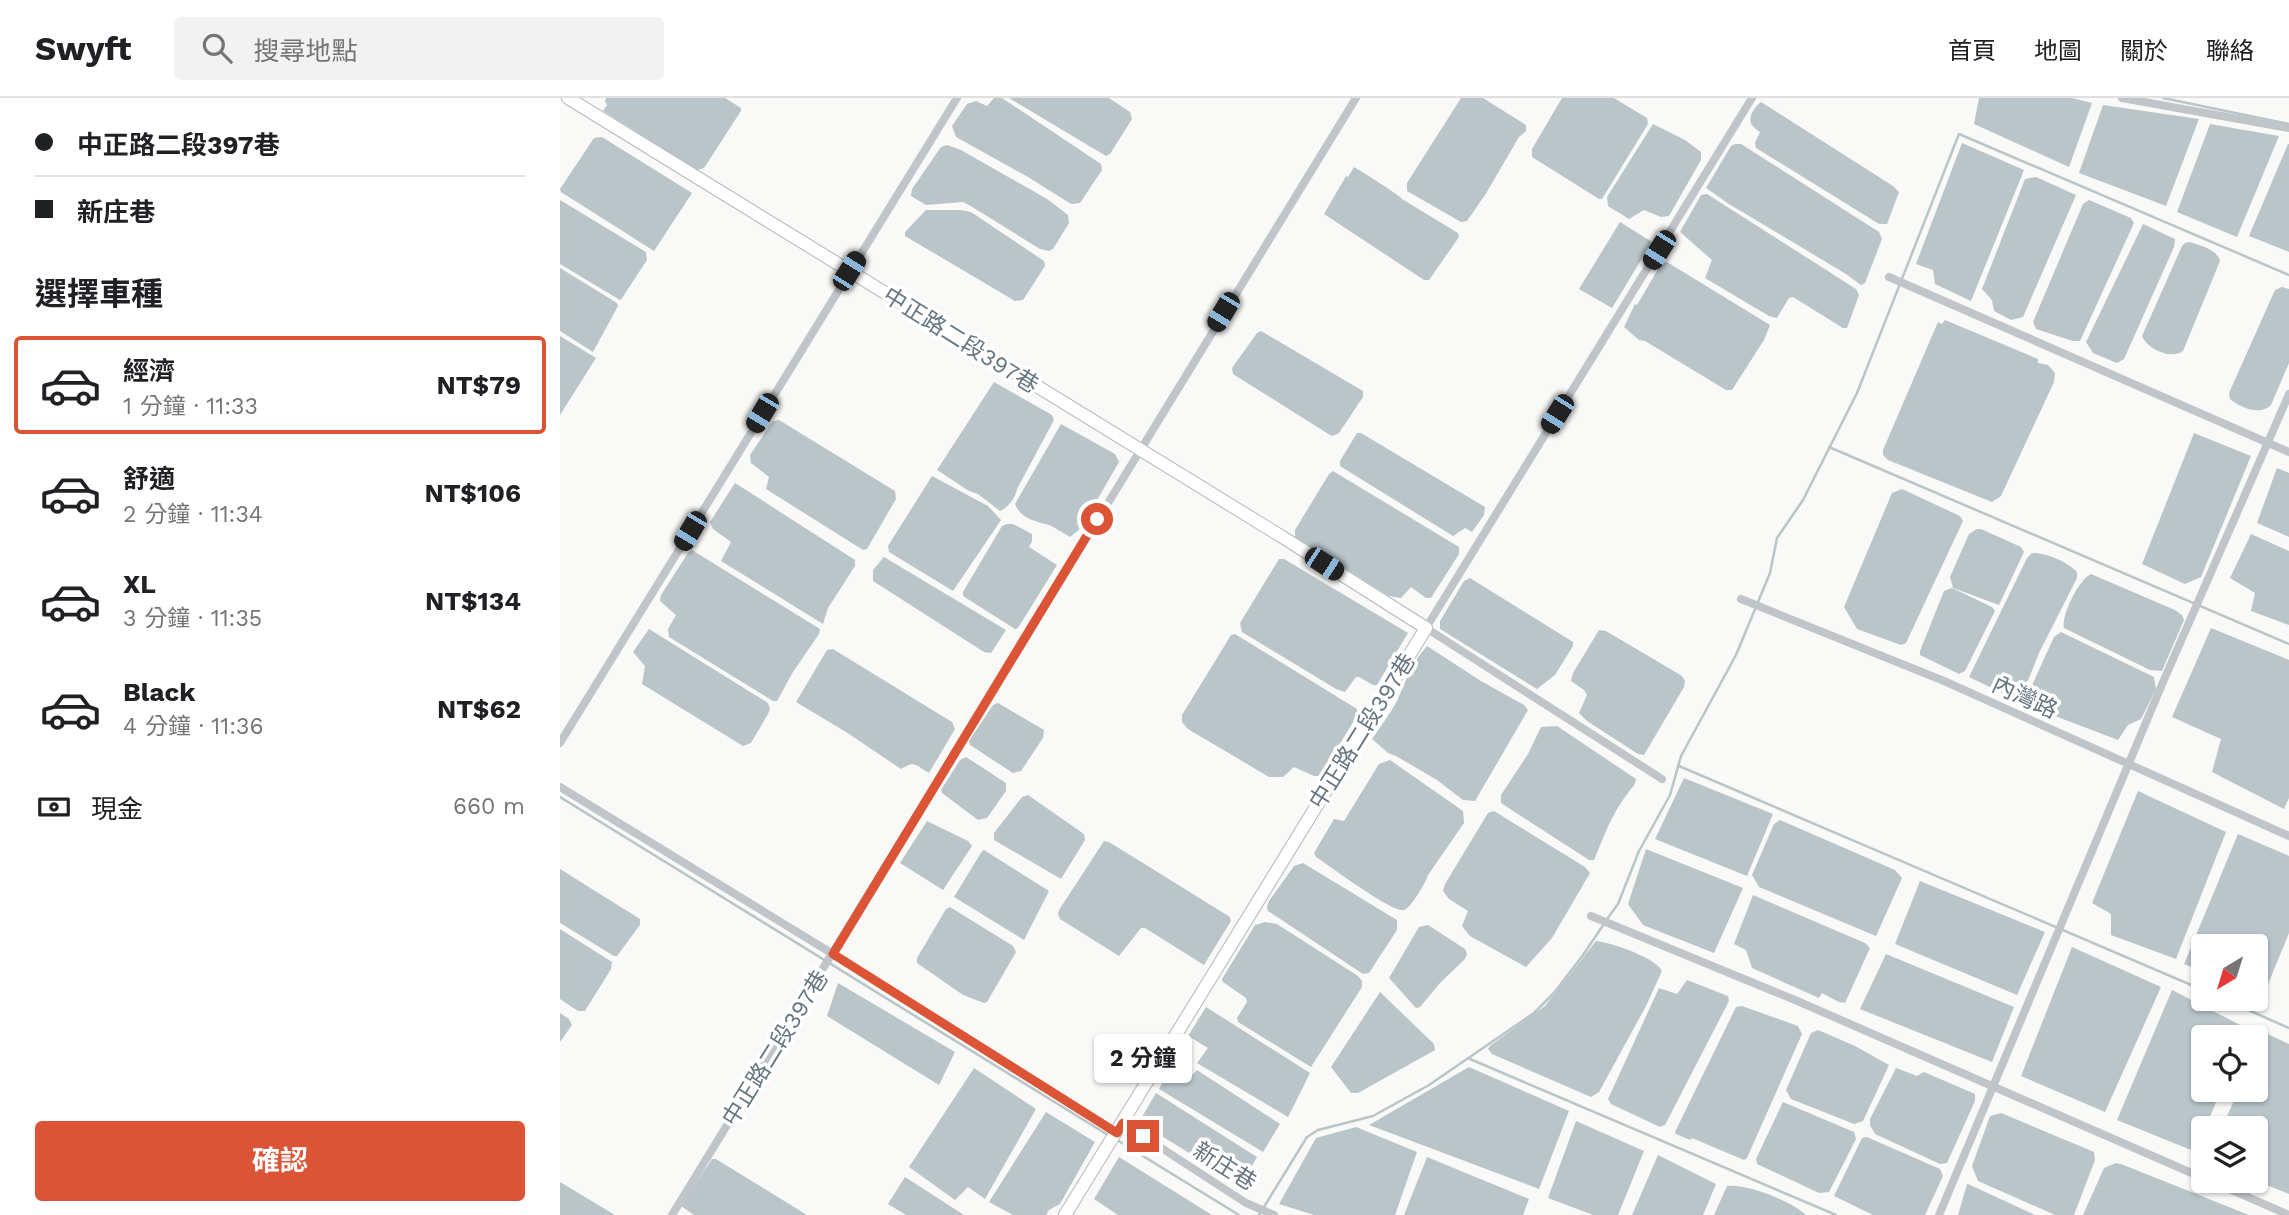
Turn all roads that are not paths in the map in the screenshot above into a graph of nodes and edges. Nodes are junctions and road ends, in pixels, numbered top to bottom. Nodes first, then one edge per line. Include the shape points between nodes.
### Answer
1 (568, 98) edge
2 (957, 98) edge
3 (1356, 98) edge
4 (1752, 98) edge
5 (2122, 98) edge
6 (2289, 128) edge
7 (849, 271) junction
8 (1889, 277) dead end
9 (2289, 394) edge
10 (2267, 442) junction
11 (1139, 450) junction
12 (2289, 452) edge
13 (1741, 599) dead end
14 (1426, 628) junction
15 (560, 743) edge
16 (2128, 765) junction
17 (1662, 779) dead end
18 (560, 787) edge
19 (2289, 836) edge
20 (1591, 916) dead end
21 (833, 954) junction
22 (1994, 1088) junction
23 (1120, 1128) junction
24 (2191, 1173) edge
25 (2239, 1193) edge
26 (672, 1215) edge
27 (1065, 1215) edge
28 (1274, 1215) edge
29 (1939, 1215) edge
30 (2289, 1215) edge

1 - 7 street, 中正路二段397巷
2 - 7 street
3 - 11 street, 中正路二段397巷
4 - 14 street
5 - 6 street
7 - 11 street, 中正路二段397巷
7 - 15 street
8 - 10 street
9 - 10 street
10 - 12 street
10 - 16 street
11 - 14 street, 中正路二段397巷
11 - 21 street, 中正路二段397巷
13 - 16 street, 內灣路 via 1944,681
14 - 17 street
14 - 23 street, 中正路二段397巷
16 - 19 street, 內灣路
16 - 22 street
18 - 21 street, 新庄巷
20 - 22 street
21 - 23 street, 新庄巷
21 - 26 street, 中正路二段397巷
22 - 24 street
22 - 29 street
23 - 27 street, 中正路二段397巷
23 - 28 street, 新庄巷
25 - 30 street

